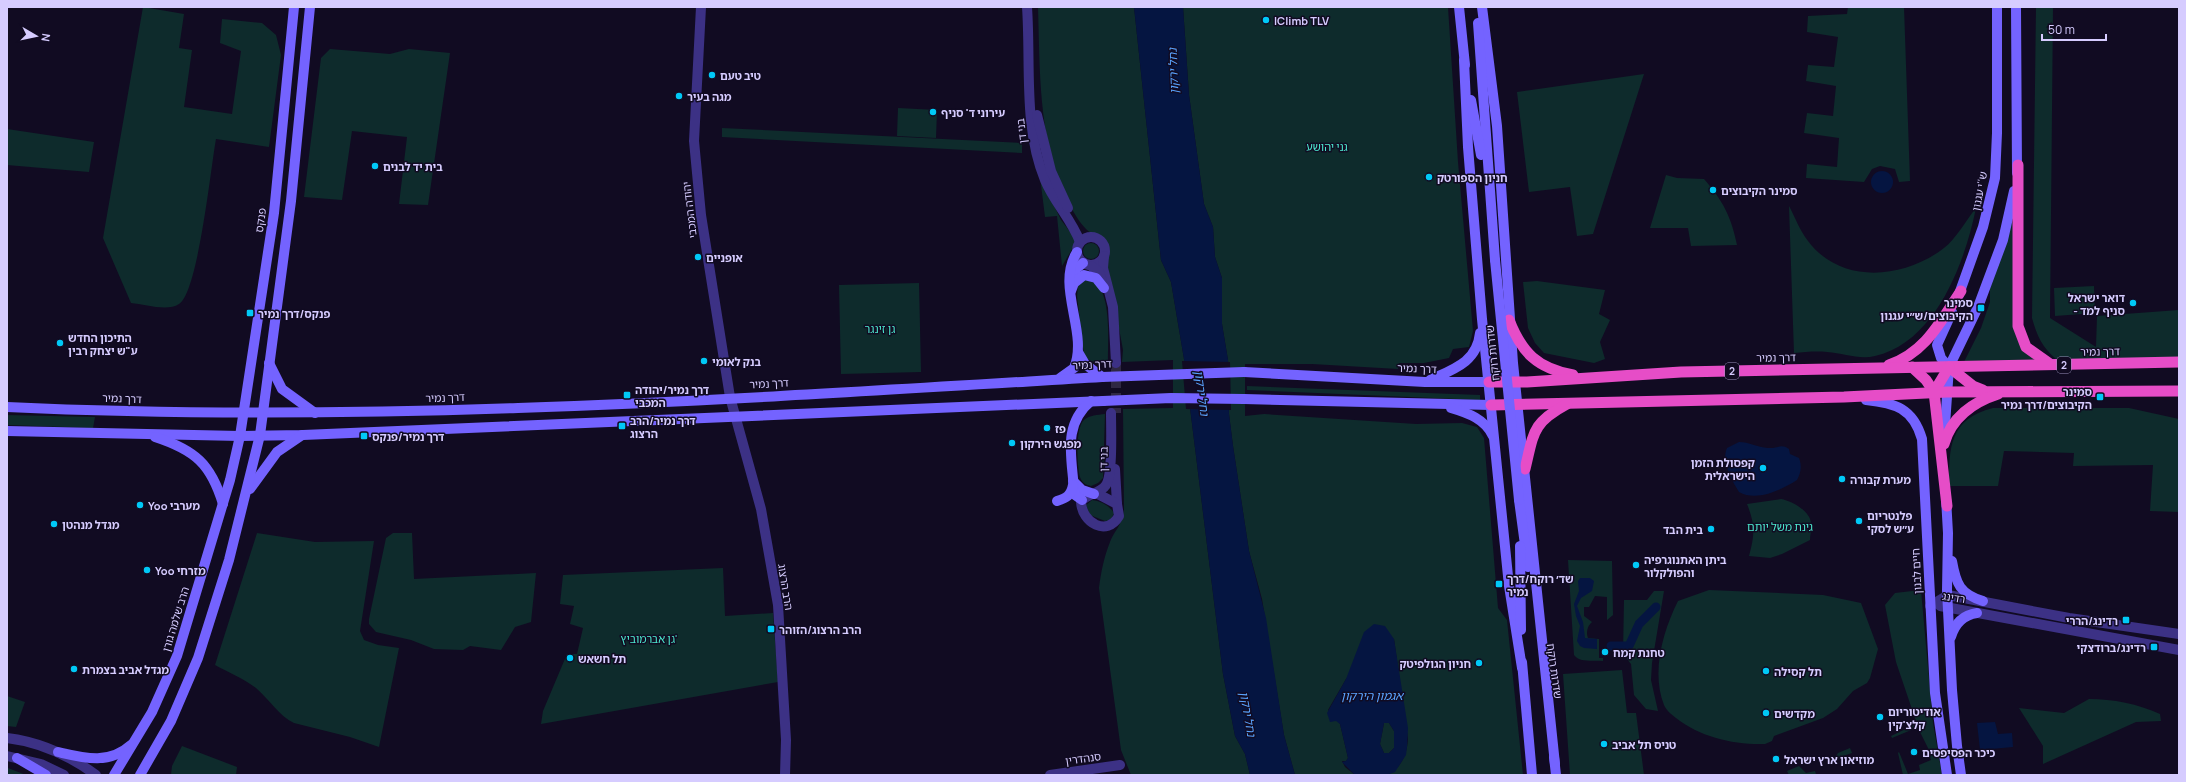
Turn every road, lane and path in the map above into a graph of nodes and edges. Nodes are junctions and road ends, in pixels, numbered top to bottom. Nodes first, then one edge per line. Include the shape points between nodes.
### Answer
1 (294, 7) edge
2 (310, 7) edge
3 (701, 7) edge
4 (1027, 7) edge
5 (1033, 7) edge
6 (1459, 7) edge
7 (1477, 7) edge
8 (1482, 7) edge
9 (1997, 7) edge
10 (2016, 7) edge
11 (1464, 60) junction
12 (2018, 165) junction
13 (1490, 205) junction
14 (1084, 240) junction
15 (1076, 252) junction
16 (1104, 256) junction
17 (1087, 264) junction
18 (1104, 288) junction
19 (1071, 291) junction
20 (1961, 291) junction
21 (1482, 319) junction
22 (1509, 320) junction
23 (1078, 352) junction
24 (2179, 362) edge
25 (269, 363) junction
26 (2050, 365) junction
27 (1949, 367) junction
28 (1881, 368) junction
29 (1912, 368) junction
30 (1102, 377) junction
31 (1587, 377) junction
32 (1056, 379) junction
33 (1425, 382) junction
34 (1488, 382) junction
35 (1516, 382) junction
36 (1985, 391) junction
37 (2007, 391) junction
38 (2179, 391) edge
39 (1934, 392) junction
40 (1947, 392) junction
41 (1844, 397) junction
42 (1091, 401) junction
43 (1569, 403) junction
44 (1427, 404) junction
45 (1491, 405) junction
46 (1518, 405) junction
47 (7, 407) edge
48 (732, 407) junction
49 (243, 412) junction
50 (263, 412) junction
51 (315, 413) junction
52 (7, 431) edge
53 (145, 434) junction
54 (260, 435) junction
55 (303, 435) junction
56 (240, 436) junction
57 (1495, 441) junction
58 (1944, 444) junction
59 (1525, 469) junction
60 (1073, 481) junction
61 (1095, 493) junction
62 (246, 496) junction
63 (1057, 500) dead end
64 (1082, 500) junction
65 (1519, 500) junction
66 (223, 504) junction
67 (1117, 504) junction
68 (1946, 506) junction
69 (1948, 533) junction
70 (1948, 595) junction
71 (1983, 601) junction
72 (1930, 606) junction
73 (1948, 606) junction
74 (2006, 607) junction
75 (1977, 613) junction
76 (2004, 617) junction
77 (2179, 634) edge
78 (1950, 643) junction
79 (2179, 650) edge
80 (1522, 668) junction
81 (7, 738) edge
82 (138, 738) junction
83 (58, 752) junction
84 (152, 756) junction
85 (12, 757) edge
86 (1555, 764) junction
87 (1120, 765) dead end
88 (46, 775) edge
89 (64, 775) edge
90 (96, 775) edge
91 (114, 775) edge
92 (140, 775) edge
93 (148, 775) edge
94 (785, 775) edge
95 (1050, 775) edge
96 (1532, 775) edge
97 (1556, 775) edge
98 (1947, 775) edge
99 (1961, 775) edge

1 - 49 main road, פנקס via 274,213
2 - 25 main road via 291,201
3 - 48 street, יהודה המכבי via 694,141 703,230
4 - 14 street, בני דן via 1031,112 1036,151 1045,181
5 - 14 street, בני דן via 1038,121 1051,171
6 - 11 main road, שדרות רוקח
7 - 13 main road, שדרות רוקח
8 - 22 main road via 1497,126
9 - 20 main road, ש''י עגנון via 1995,178 1988,209
10 - 12 main road
11 - 13 main road, שדרות רוקח
11 - 21 main road via 1468,147
12 - 26 highway via 2018,326 2026,347
12 - 27 main road via 2003,240 1978,308
13 - 65 main road, שדרות רוקח, bridge
14 - 15 street
14 - 16 street via 1096,238 1102,244
15 - 17 street
15 - 19 main road via 1069,267
16 - 17 street via 1099,263
16 - 18 street via 1103,268 1113,308 1113,363
17 - 18 street via 1099,272
17 - 19 main road via 1074,273
18 - 19 main road via 1096,278 1084,275 1074,283
19 - 23 main road
20 - 27 main road, ש''י עגנון via 1937,345
20 - 28 highway via 1919,349 1908,358
21 - 33 main road via 1480,339 1473,355 1460,367
21 - 34 main road
22 - 31 highway via 1517,340 1539,363 1557,372
22 - 35 main road
23 - 30 main road via 1085,364
23 - 32 main road via 1074,368
24 - 26 highway, דרך נמיר / 2
25 - 50 main road
25 - 51 main road via 282,389
26 - 27 highway, דרך נמיר / 2
27 - 29 highway, דרך נמיר / 2
27 - 36 highway via 1973,386
27 - 39 highway
27 - 40 main road
28 - 29 highway, דרך נמיר / 2
28 - 31 highway, דרך נמיר / 2 via 1681,372
29 - 39 highway via 1926,380
30 - 32 main road, דרך נמיר
30 - 33 main road, דרך נמיר, bridge via 1244,372
31 - 35 highway, דרך נמיר / 2
32 - 48 main road, דרך נמיר
33 - 34 main road, דרך נמיר
34 - 35 highway, דרך נמיר / 2
34 - 45 main road
35 - 46 main road
36 - 37 highway, דרך נמיר
36 - 40 highway, דרך נמיר
37 - 38 highway, דרך נמיר
37 - 58 highway via 1986,398 1964,412 1949,429
39 - 40 highway, דרך נמיר
39 - 41 highway, דרך נמיר
39 - 68 highway
40 - 58 main road
41 - 43 highway, דרך נמיר
41 - 72 main road, חיים לבנון via 1893,404 1913,417 1919,427 1922,439
42 - 44 main road, דרך נמיר, bridge via 1171,398
42 - 48 main road, דרך נמיר
42 - 60 main road via 1076,416 1071,430
43 - 46 highway, דרך נמיר
43 - 59 highway via 1542,420 1535,433
44 - 45 main road, דרך נמיר
44 - 57 main road via 1447,407 1475,417 1486,425
45 - 46 highway, דרך נמיר
45 - 57 main road
46 - 59 main road
47 - 49 main road, דרך נמיר
48 - 51 main road, דרך נמיר
48 - 55 main road, דרך נמיר
48 - 94 street, הרב הרצוג via 761,509 778,605 786,740
49 - 50 main road, דרך נמיר
49 - 56 main road, פנקס
50 - 51 main road, דרך נמיר
50 - 54 main road
52 - 53 main road, דרך נמיר
53 - 56 main road, דרך נמיר
53 - 66 main road via 180,447 197,458 216,482
54 - 55 main road, דרך נמיר
54 - 56 main road, דרך נמיר
54 - 62 main road
55 - 62 main road via 277,452
56 - 66 main road, הרב שלמה גורן
57 - 80 main road via 1509,586
58 - 68 main road
59 - 86 main road
60 - 61 main road via 1082,490
60 - 63 main road via 1070,494
60 - 64 main road via 1075,495
61 - 64 street
61 - 67 street
61 - 67 street, בני דן via 1105,486 1110,474 1114,413
62 - 84 main road via 198,658 171,721
64 - 67 street via 1081,508 1089,522 1101,526 1111,524 1117,519 1120,512
65 - 80 main road, שדרות רוקח
65 - 86 main road, שדרות רוקח
66 - 82 main road, הרב שלמה גורן via 177,656
68 - 69 main road
69 - 70 main road
69 - 71 main road via 1955,579 1966,594
70 - 71 street, רדינג
70 - 72 street, רדינג
70 - 73 main road
71 - 74 street, רדינג
72 - 73 street, רדינג
72 - 98 main road, חיים לבנון via 1935,693
73 - 75 street, רדינג
73 - 78 main road
74 - 76 street via 2000,613
74 - 77 street, רדינג
75 - 76 street, רדינג
75 - 78 main road via 1968,614 1960,620 1953,630
76 - 79 street, רדינג
78 - 99 main road
80 - 96 main road, שדרות רוקח
81 - 83 street via 26,741
82 - 83 main road via 122,752 102,759 89,759
82 - 91 main road, הרב שלמה גורן
83 - 90 street
84 - 92 main road
84 - 93 main road
85 - 88 main road
85 - 89 street via 41,764
86 - 97 main road, שדרות רוקח
87 - 95 street, סנהדרין

